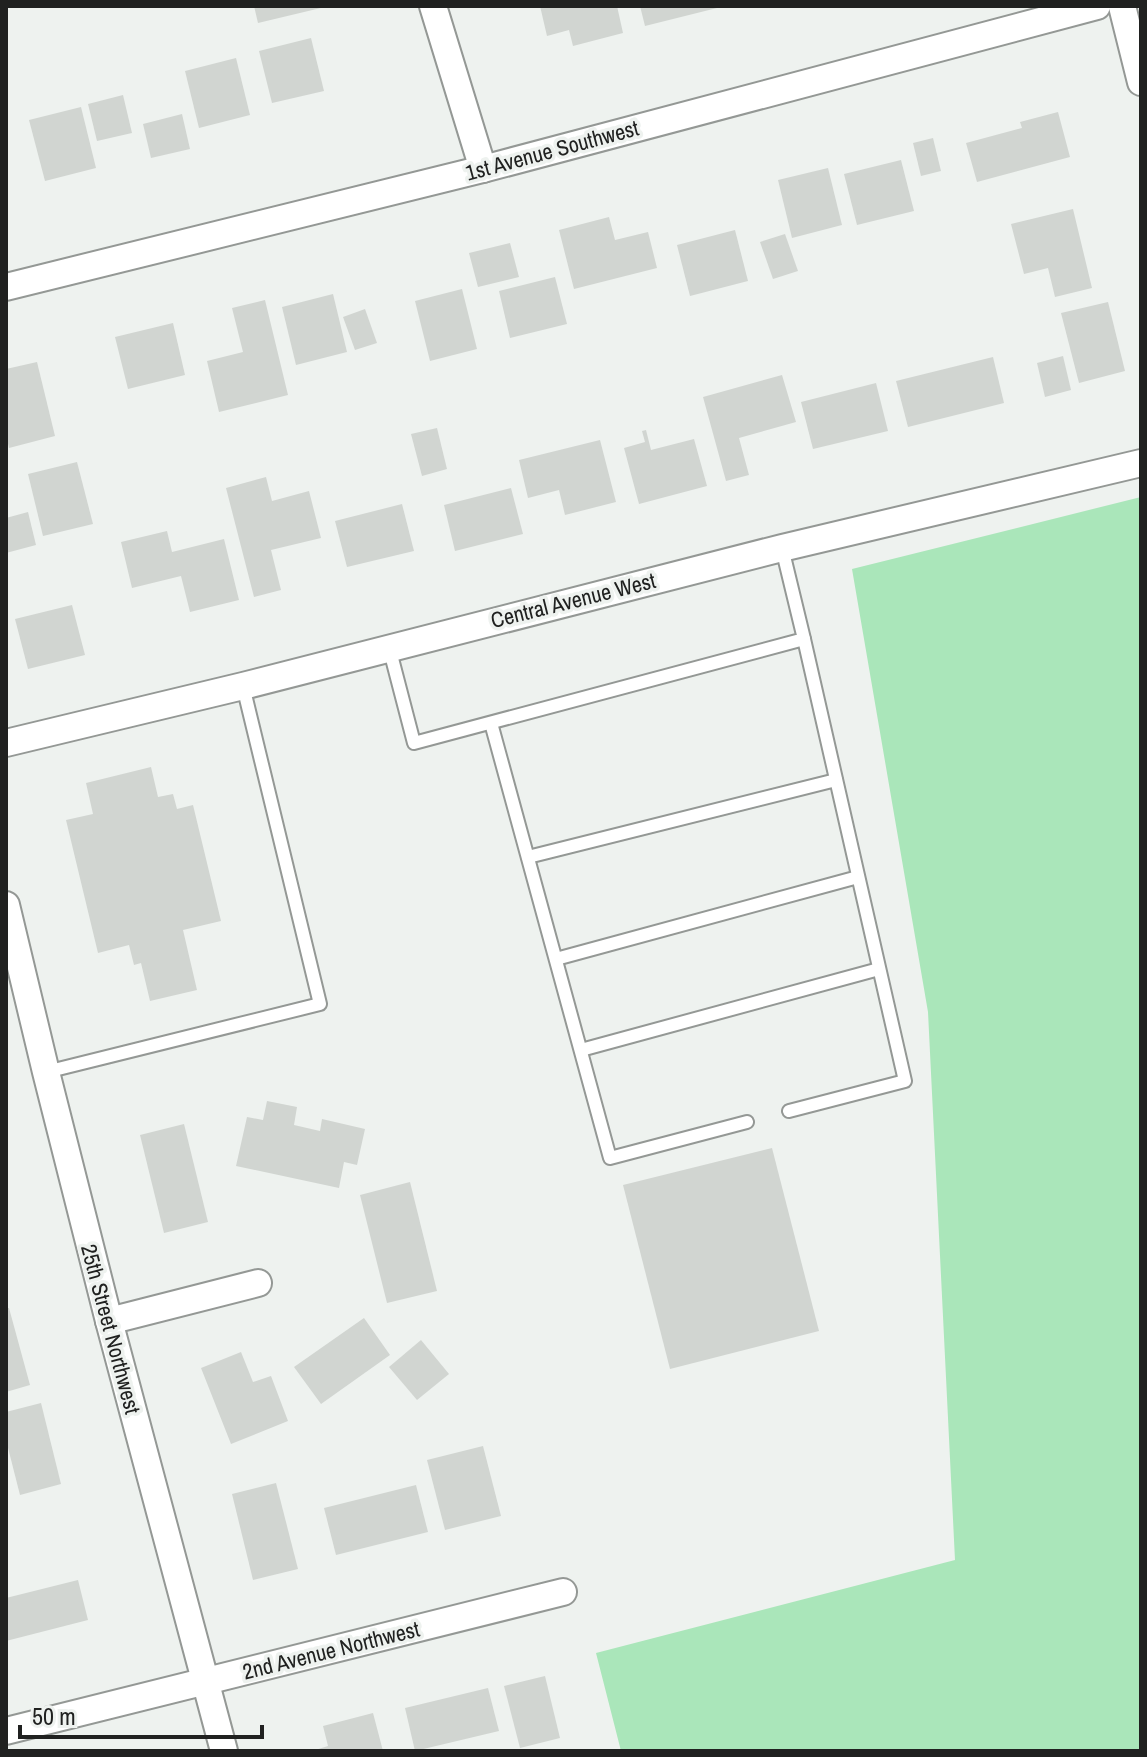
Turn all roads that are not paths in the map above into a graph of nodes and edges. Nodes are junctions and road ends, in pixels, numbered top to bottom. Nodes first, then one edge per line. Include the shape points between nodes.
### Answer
1 (433, 6) edge
2 (1097, 6) edge
3 (1122, 6) edge
4 (1141, 82) edge
5 (483, 169) junction
6 (6, 287) edge
7 (1141, 463) edge
8 (782, 548) junction
9 (804, 639) junction
10 (389, 647) junction
11 (243, 686) junction
12 (491, 723) junction
13 (6, 743) edge
14 (836, 780) junction
15 (528, 857) junction
16 (858, 877) junction
17 (6, 905) edge
18 (556, 959) junction
19 (879, 969) junction
20 (581, 1050) junction
21 (46, 1072) junction
22 (789, 1111) dead end
23 (747, 1122) dead end
24 (258, 1283) dead end
25 (109, 1321) junction
26 (563, 1592) dead end
27 (205, 1682) junction
28 (6, 1731) edge
29 (224, 1751) edge

1 - 5 street
2 - 5 street, 1st Avenue Southwest
3 - 4 street
5 - 6 street, 1st Avenue Southwest
7 - 8 street, Central Avenue West
8 - 9 lane
8 - 10 street, Central Avenue West
9 - 12 lane
9 - 14 lane
10 - 11 street, Central Avenue West
10 - 12 lane via 414,743
11 - 13 street, Central Avenue West
11 - 21 lane via 320,1004
12 - 15 lane
14 - 15 lane
14 - 16 lane
15 - 18 lane
16 - 18 lane
16 - 19 lane
17 - 21 street, 25th Street Northwest
18 - 20 lane
19 - 20 lane
19 - 22 lane via 905,1081
20 - 23 lane via 610,1158
21 - 25 street, 25th Street Northwest
24 - 25 street
25 - 27 street, 25th Street Northwest
26 - 27 street, 2nd Avenue Northwest
27 - 28 street, 2nd Avenue Northwest
27 - 29 street, 25th Street Northwest

